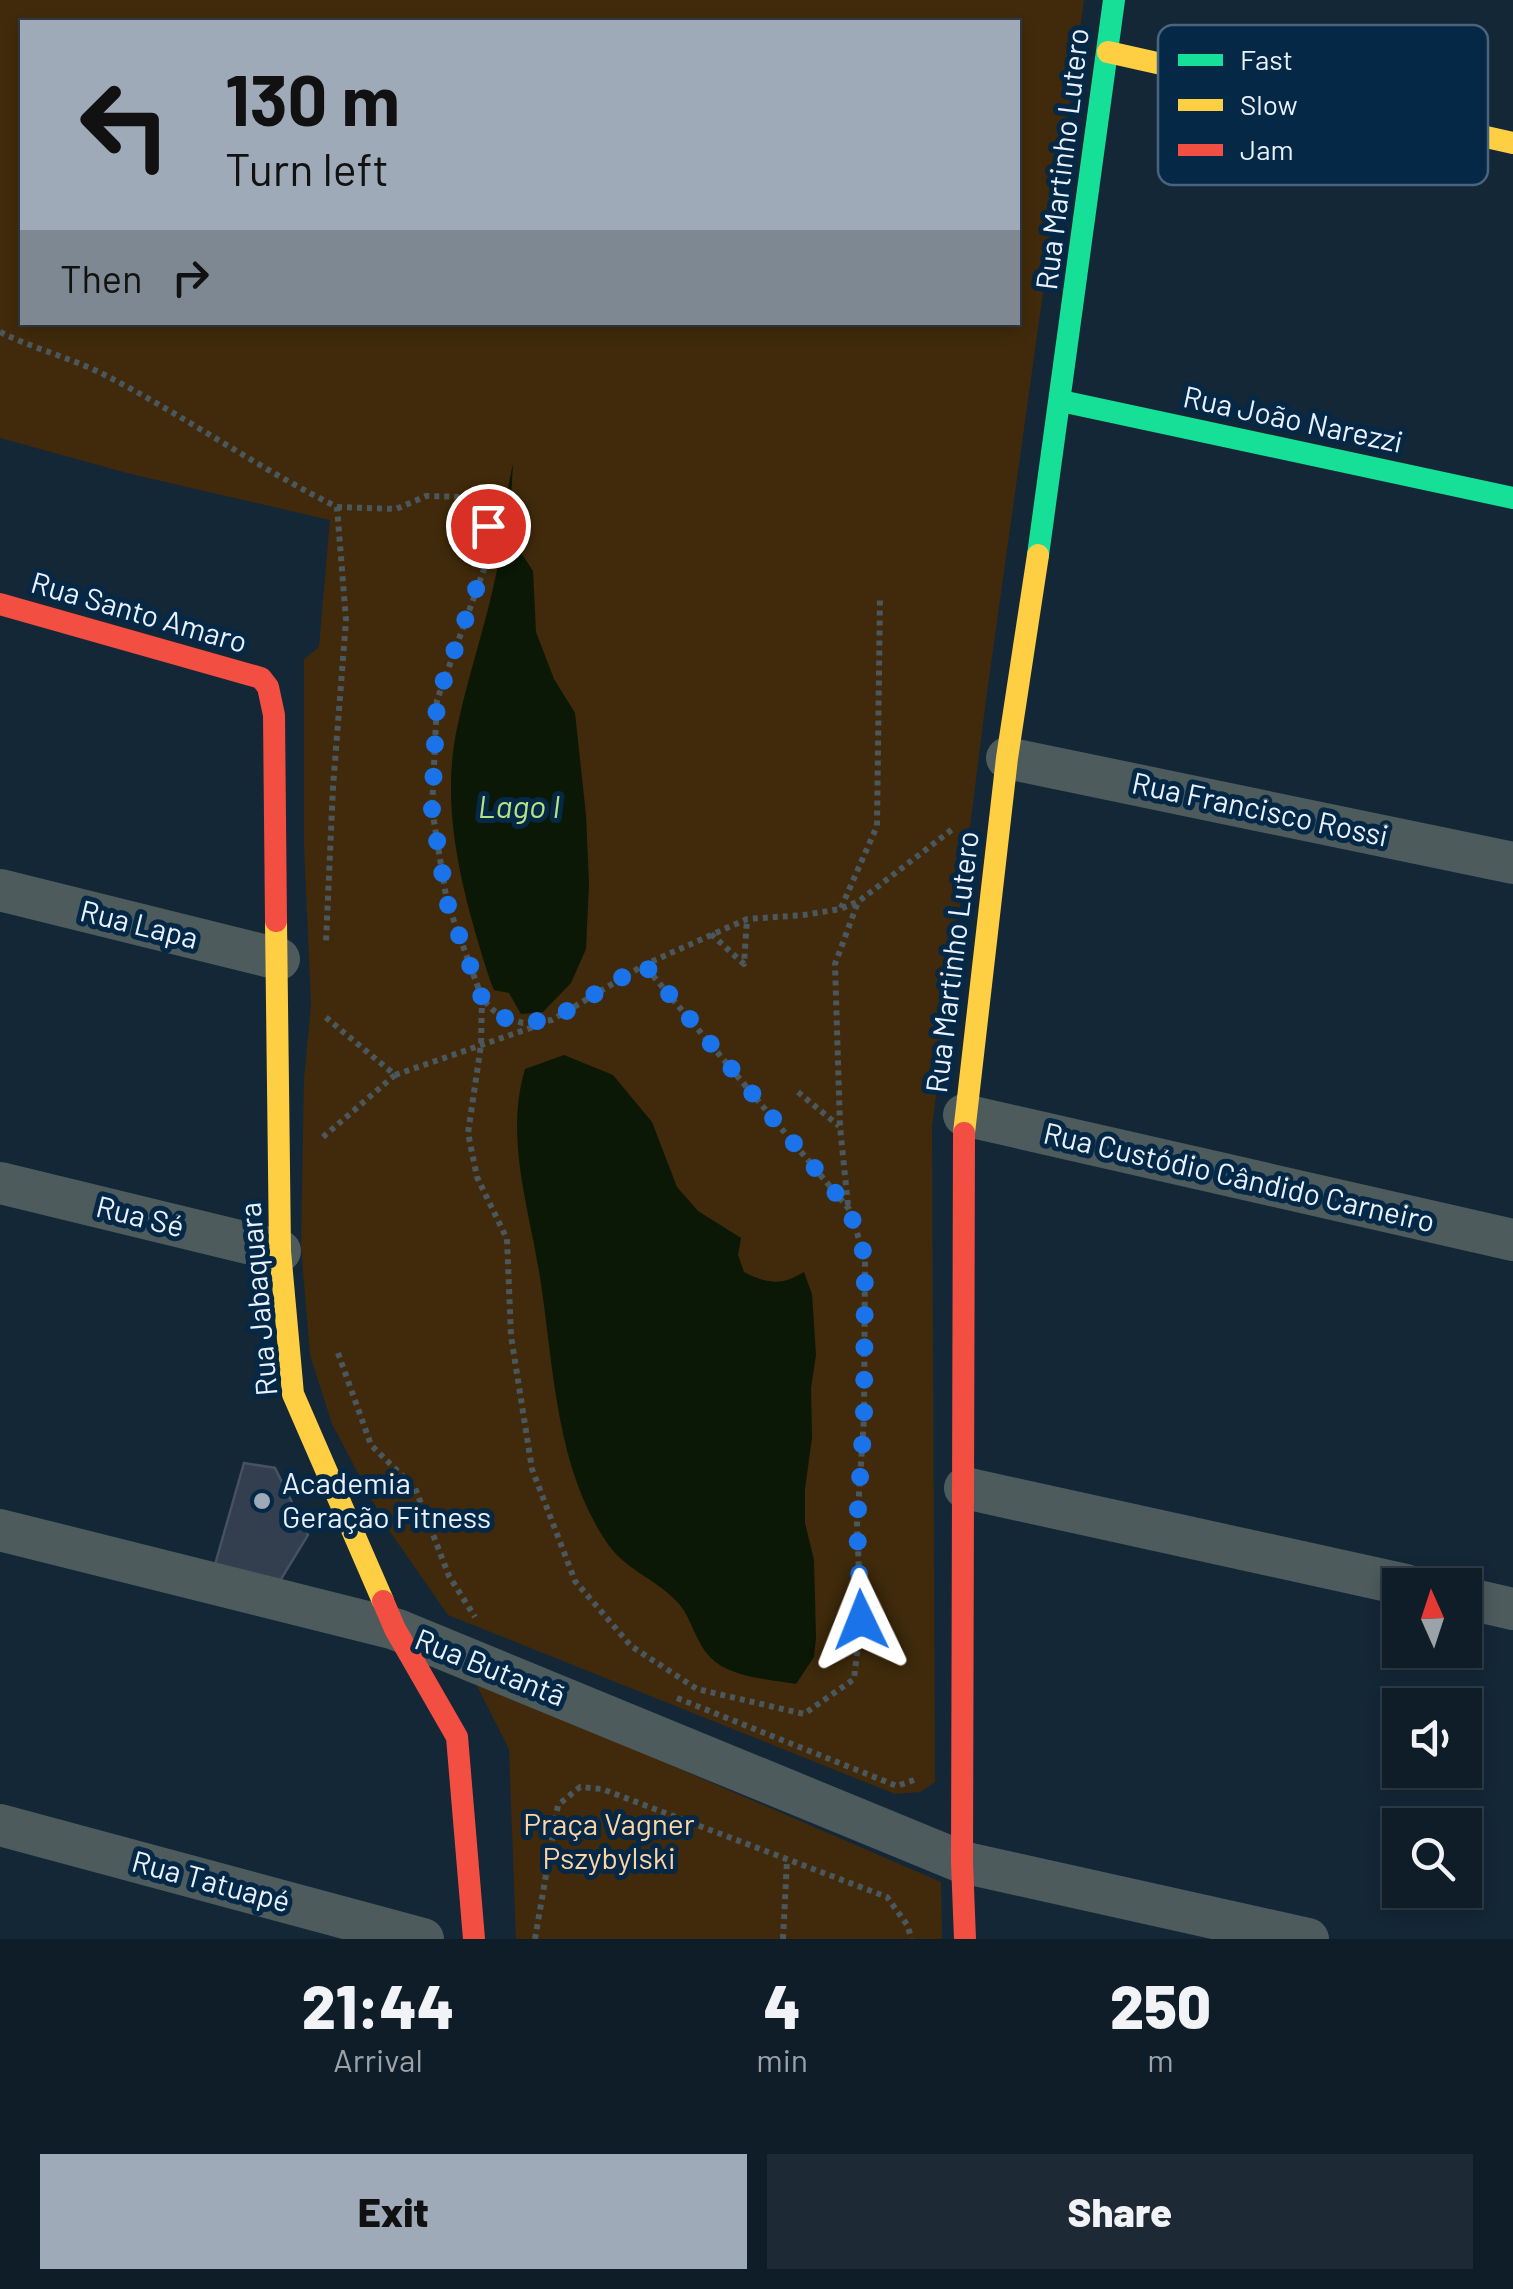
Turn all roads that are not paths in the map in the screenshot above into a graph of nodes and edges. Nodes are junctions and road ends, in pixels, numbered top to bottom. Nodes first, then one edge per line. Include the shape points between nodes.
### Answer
1 (1114, 0) edge
2 (1108, 52) junction
3 (1158, 63) edge
4 (1488, 137) edge
5 (1513, 143) edge
6 (1061, 402) junction
7 (1513, 498) edge
8 (0, 604) edge
9 (262, 678) joint
10 (1007, 758) junction
11 (1513, 863) edge
12 (0, 890) edge
13 (278, 960) junction
14 (964, 1116) junction
15 (0, 1183) edge
16 (1513, 1240) edge
17 (280, 1250) junction
18 (965, 1488) junction
19 (0, 1530) edge
20 (1382, 1580) edge
21 (1482, 1602) edge
22 (1513, 1608) edge
23 (395, 1629) junction
24 (0, 1826) edge
25 (962, 1862) junction
26 (422, 1939) edge
27 (474, 1939) edge
28 (965, 1939) edge
29 (1308, 1939) edge

1 - 2 street, Rua Martinho Lutero
2 - 3 street
2 - 6 street, Rua Martinho Lutero
4 - 5 street
6 - 7 street, Rua João Narezzi
6 - 10 street, Rua Martinho Lutero
8 - 9 street, Rua Santo Amaro
9 - 13 street, Rua Jabaquara via 274,715
10 - 11 street, Rua Francisco Rossi
10 - 14 street, Rua Martinho Lutero
12 - 13 street, Rua Lapa
13 - 17 street, Rua Jabaquara
14 - 16 street, Rua Custódio Cândido Carneiro
14 - 18 street, Rua Martinho Lutero
15 - 17 street, Rua Sé
17 - 23 street, Rua Jabaquara via 293,1394
18 - 20 street
18 - 25 street, Rua Martinho Lutero
19 - 23 street, Rua Butantã
21 - 22 street
23 - 25 street, Rua Butantã
23 - 27 street, Rua Jabaquara via 457,1737
24 - 26 street, Rua Tatuapé
25 - 28 street, Rua Martinho Lutero
25 - 29 street, Rua Butantã

